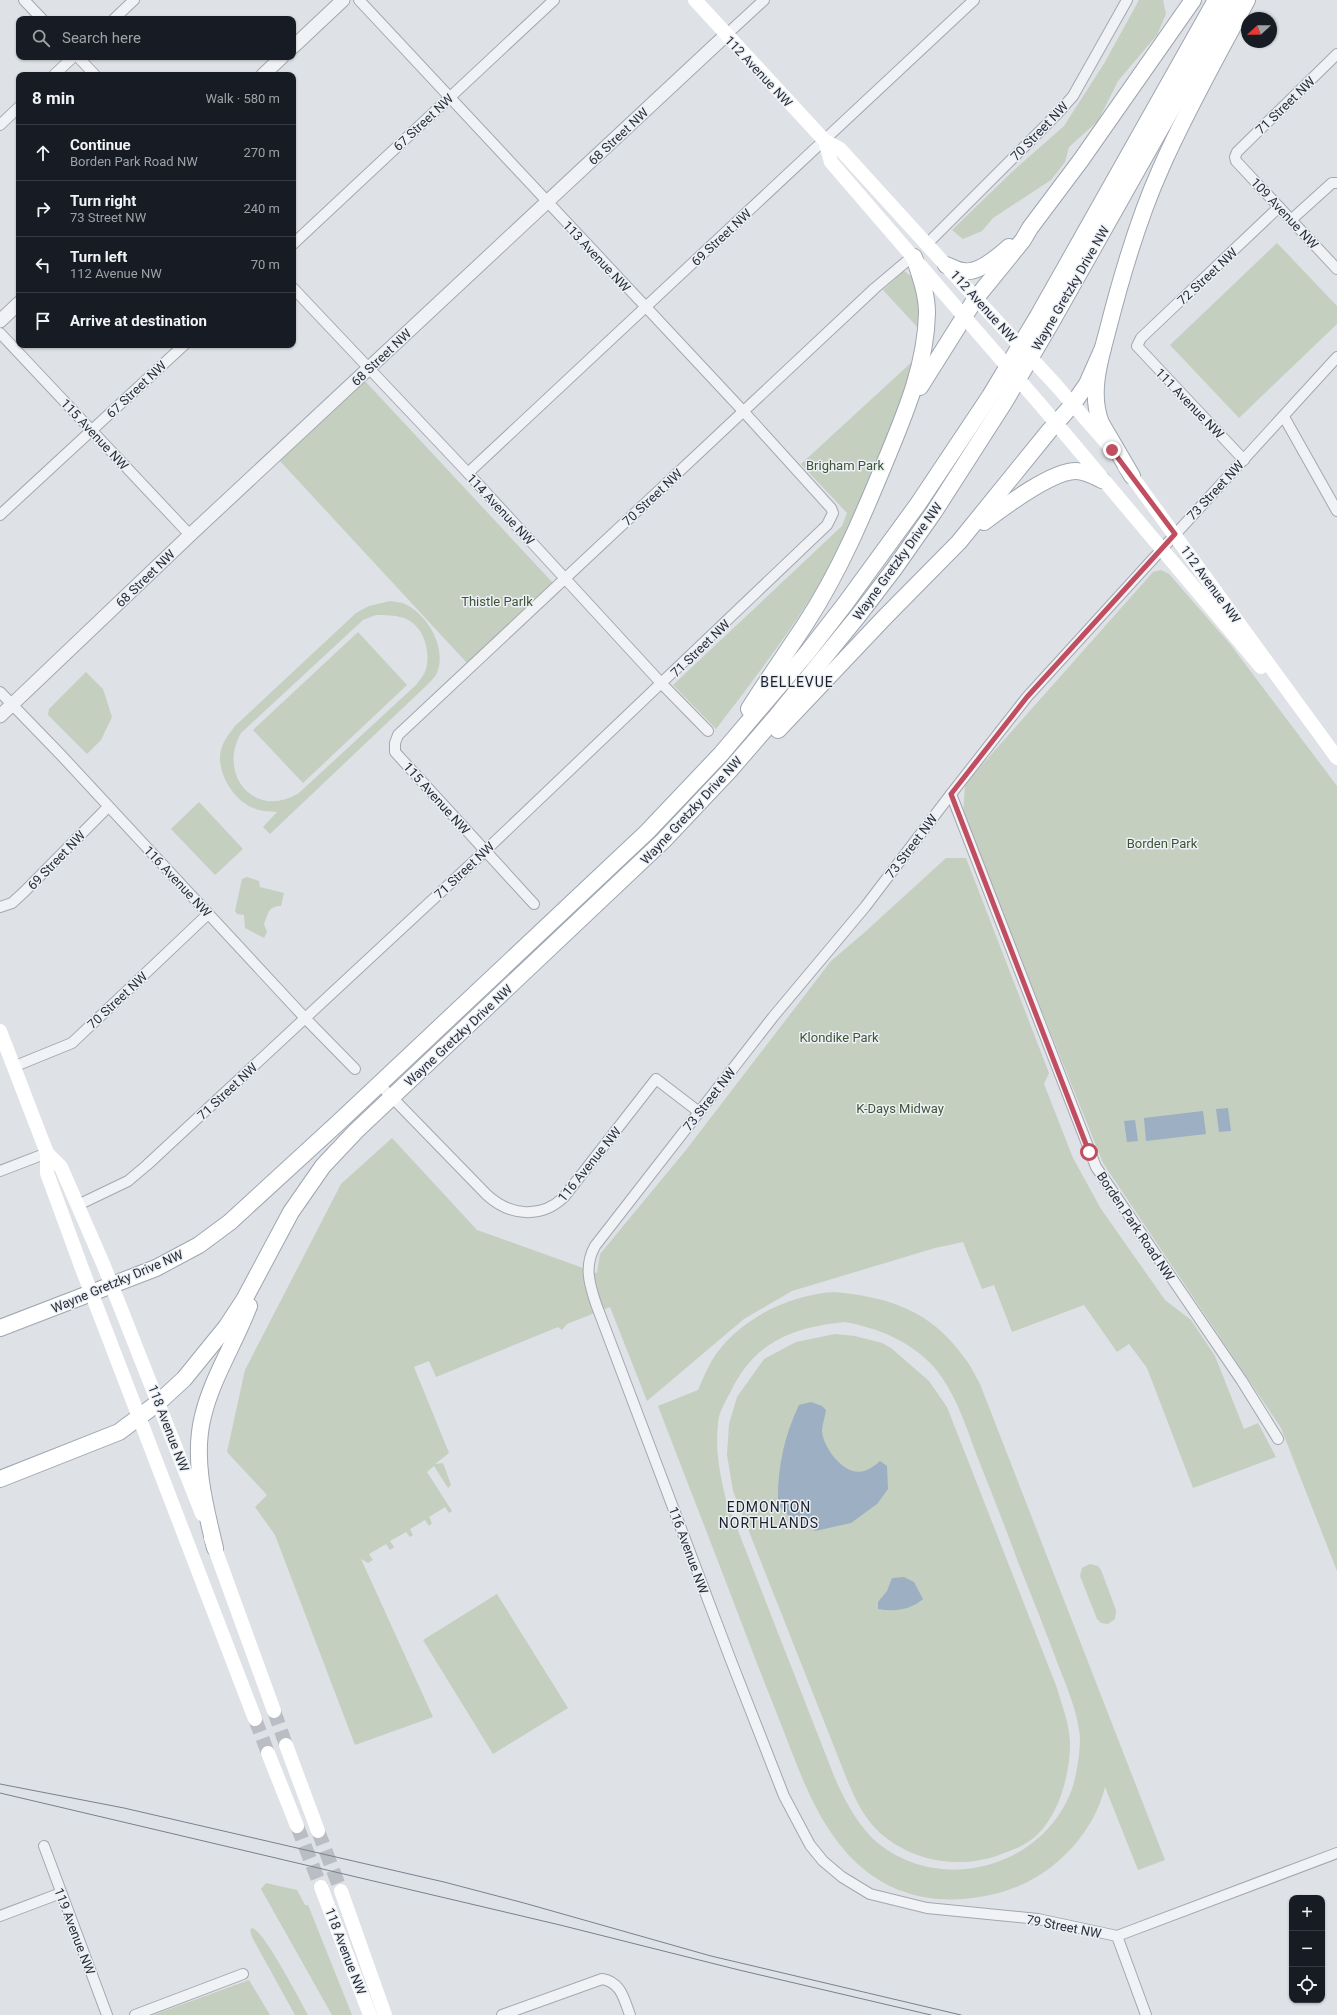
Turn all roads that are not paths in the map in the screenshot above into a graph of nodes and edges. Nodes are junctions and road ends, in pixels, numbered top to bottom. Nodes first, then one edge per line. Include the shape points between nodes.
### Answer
1 (24, 0) edge
2 (134, 0) edge
3 (343, 0) edge
4 (359, 0) edge
5 (554, 0) edge
6 (694, 0) edge
7 (764, 0) edge
8 (974, 0) edge
9 (1127, 0) edge
10 (1193, 0) edge
11 (1216, 0) edge
12 (1234, 0) edge
13 (1247, 0) edge
14 (39, 16) edge
15 (117, 16) edge
16 (726, 35) junction
17 (296, 43) edge
18 (1337, 54) edge
19 (70, 60) edge
20 (81, 60) edge
21 (279, 60) edge
22 (57, 72) edge
23 (92, 72) edge
24 (266, 72) edge
25 (450, 97) junction
26 (16, 110) edge
27 (0, 125) edge
28 (825, 141) junction
29 (1234, 157) joint
30 (1337, 183) edge
31 (547, 202) junction
32 (1279, 207) junction
33 (1291, 220) junction
34 (1030, 228) junction
35 (296, 241) edge
36 (927, 244) junction
37 (914, 256) junction
38 (946, 265) junction
39 (1337, 269) edge
40 (296, 291) edge
41 (976, 298) junction
42 (16, 306) edge
43 (646, 307) junction
44 (964, 317) junction
45 (0, 321) edge
46 (0, 333) edge
47 (1137, 346) joint
48 (181, 348) edge
49 (1103, 348) junction
50 (1337, 357) edge
51 (369, 369) junction
52 (1073, 404) junction
53 (909, 405) junction
54 (744, 412) junction
55 (1284, 417) junction
56 (1056, 424) junction
57 (92, 430) junction
58 (1244, 460) junction
59 (468, 474) junction
60 (1132, 476) junction
61 (1102, 480) junction
62 (1337, 511) edge
63 (833, 513) joint
64 (0, 515) edge
65 (190, 534) junction
66 (1175, 534) junction
67 (959, 542) junction
68 (1161, 549) junction
69 (565, 578) junction
70 (662, 684) junction
71 (0, 692) edge
72 (12, 705) junction
73 (0, 716) edge
74 (708, 731) dead end
75 (395, 743) joint
76 (1335, 752) edge
77 (721, 754) junction
78 (730, 770) junction
79 (951, 794) junction
80 (108, 807) junction
81 (485, 851) junction
82 (534, 904) dead end
83 (0, 907) edge
84 (208, 914) junction
85 (305, 1018) junction
86 (0, 1031) edge
87 (13, 1066) junction
88 (356, 1069) dead end
89 (379, 1084) junction
90 (392, 1098) junction
91 (699, 1112) junction
92 (46, 1153) junction
93 (0, 1171) edge
94 (78, 1205) junction
95 (270, 1253) junction
96 (588, 1262) joint
97 (112, 1285) junction
98 (92, 1293) junction
99 (0, 1328) edge
100 (159, 1402) junction
101 (139, 1418) junction
102 (1278, 1439) dead end
103 (0, 1479) edge
104 (215, 1548) junction
105 (274, 1711) tunnel mouth
106 (255, 1718) tunnel mouth
107 (286, 1745) tunnel mouth
108 (268, 1753) tunnel mouth
109 (297, 1826) tunnel mouth
110 (318, 1831) tunnel mouth
111 (802, 1833) joint
112 (44, 1846) dead end
113 (1337, 1853) edge
114 (321, 1887) tunnel mouth
115 (341, 1891) tunnel mouth
116 (61, 1893) junction
117 (0, 1916) edge
118 (1117, 1936) junction
119 (242, 1974) dead end
120 (107, 2015) edge
121 (135, 2015) edge
122 (370, 2015) edge
123 (385, 2015) edge
124 (502, 2015) edge
125 (630, 2015) edge
126 (1146, 2015) edge

1 - 14 street
2 - 15 street
3 - 17 street
4 - 25 street, 113 Avenue NW
5 - 25 street, 67 Street NW
6 - 16 main road, 112 Avenue NW
7 - 16 street, 68 Street NW
8 - 28 street, 69 Street NW
9 - 36 street, 70 Street NW via 1073,96
10 - 34 main road
11 - 77 main road, Wayne Gretzky Drive NW via 1038,316 954,451 845,604
12 - 78 main road, Wayne Gretzky Drive NW via 1051,323 950,488 858,616 776,718
13 - 49 main road via 1162,167 1131,247
16 - 28 main road, 112 Avenue NW
16 - 31 street, 68 Street NW
18 - 29 street, 71 Street NW via 1236,152
19 - 22 street
20 - 23 street
21 - 24 street
25 - 31 street, 113 Avenue NW
25 - 35 street, 67 Street NW
26 - 27 street
28 - 36 main road, 112 Avenue NW via 840,149
28 - 37 main road, 112 Avenue NW via 831,162
28 - 43 street, 69 Street NW
29 - 32 street, 109 Avenue NW
30 - 33 street via 1332,183
31 - 43 street, 113 Avenue NW
31 - 51 street, 68 Street NW
32 - 33 street, 109 Avenue NW
32 - 47 street, 72 Street NW via 1141,338
33 - 39 street, 109 Avenue NW
34 - 38 main road via 997,258 977,269 965,272
34 - 41 main road
36 - 38 main road, 112 Avenue NW
37 - 44 main road, 112 Avenue NW
37 - 53 main road via 927,311 920,368
37 - 54 street, 70 Street NW via 875,288
38 - 41 main road, 112 Avenue NW
40 - 51 street, 114 Avenue NW
41 - 44 main road
41 - 52 main road, 112 Avenue NW, bridge
42 - 45 street
43 - 54 street, 113 Avenue NW
43 - 59 street, 69 Street NW
44 - 53 main road
44 - 56 main road, 112 Avenue NW, bridge
46 - 57 street, 115 Avenue NW
47 - 58 street, 111 Avenue NW
48 - 57 street, 67 Street NW
49 - 52 main road via 1087,384
49 - 60 main road via 1095,390 1097,414
50 - 55 street, 73 Street NW
51 - 59 street, 114 Avenue NW
51 - 65 street, 68 Street NW
52 - 56 main road
52 - 60 main road, 112 Avenue NW
53 - 77 main road via 857,529 825,591
54 - 63 street, 113 Avenue NW
54 - 69 street, 70 Street NW
55 - 58 street, 73 Street NW
55 - 62 street
56 - 61 main road, 112 Avenue NW
56 - 67 main road
57 - 64 street, 67 Street NW
57 - 65 street, 115 Avenue NW
58 - 66 street, 73 Street NW
59 - 69 street, 114 Avenue NW
60 - 66 main road, 112 Avenue NW
61 - 67 main road via 1075,471 1061,475 1006,505
61 - 68 main road, 112 Avenue NW
63 - 70 street, 71 Street NW via 827,525
65 - 72 street, 68 Street NW
66 - 68 street, 73 Street NW
66 - 76 main road, 112 Avenue NW
67 - 78 main road via 779,729
68 - 76 main road, 112 Avenue NW
68 - 79 street, 73 Street NW via 1027,697
69 - 70 street, 114 Avenue NW
69 - 75 street, 70 Street NW via 398,735
70 - 74 street, 114 Avenue NW
70 - 81 street, 71 Street NW
71 - 72 street, 116 Avenue NW
72 - 73 street, 68 Street NW
72 - 80 street, 116 Avenue NW
75 - 81 street, 115 Avenue NW via 395,752
77 - 89 main road, Wayne Gretzky Drive NW via 647,832
78 - 90 main road, Wayne Gretzky Drive NW via 631,873
79 - 91 street, 73 Street NW via 865,907 773,1017
79 - 102 street, Borden Park Road NW via 1096,1167 1242,1381
80 - 83 street, 69 Street NW via 24,892 12,902
80 - 84 street, 116 Avenue NW
81 - 82 street, 115 Avenue NW
81 - 85 street, 71 Street NW
84 - 85 street, 116 Avenue NW
84 - 87 street, 70 Street NW via 72,1042
85 - 88 street, 116 Avenue NW
85 - 94 street, 71 Street NW via 128,1181
86 - 87 main road, 118 Avenue NW
87 - 92 main road, 118 Avenue NW
89 - 90 street, 116 Avenue NW
89 - 97 main road, Wayne Gretzky Drive NW via 262,1194 216,1233 181,1256
90 - 91 street, 116 Avenue NW via 495,1203 529,1213 545,1210 564,1197 656,1079
90 - 95 main road, Wayne Gretzky Drive NW via 323,1166 291,1212
91 - 96 street, 73 Street NW via 595,1246
92 - 93 street
92 - 94 main road, 118 Avenue NW via 61,1167
92 - 98 main road, 118 Avenue NW via 47,1173
94 - 97 main road, 118 Avenue NW
95 - 100 main road, Wayne Gretzky Drive NW via 227,1326 184,1379
95 - 104 main road via 203,1416 199,1441 200,1472 202,1493
96 - 111 street, 116 Avenue NW via 594,1297 730,1658 784,1796
97 - 98 main road, Wayne Gretzky Drive NW
97 - 100 main road, 118 Avenue NW
98 - 99 main road, Wayne Gretzky Drive NW
98 - 101 main road, 118 Avenue NW
100 - 101 main road, Wayne Gretzky Drive NW
100 - 104 main road, 118 Avenue NW
101 - 103 main road, Wayne Gretzky Drive NW via 106,1438
101 - 106 main road, 118 Avenue NW
104 - 105 main road, 118 Avenue NW
107 - 110 main road
108 - 109 main road
111 - 118 street, 79 Street NW via 817,1855 830,1868 854,1885 885,1898 936,1910 1038,1919
112 - 116 street, 119 Avenue NW
113 - 118 street, 79 Street NW
114 - 122 main road, 118 Avenue NW
115 - 123 main road, 118 Avenue NW
116 - 117 street
116 - 120 street, 119 Avenue NW
118 - 126 street
119 - 121 street
124 - 125 street via 594,1980 609,1980 618,1987

